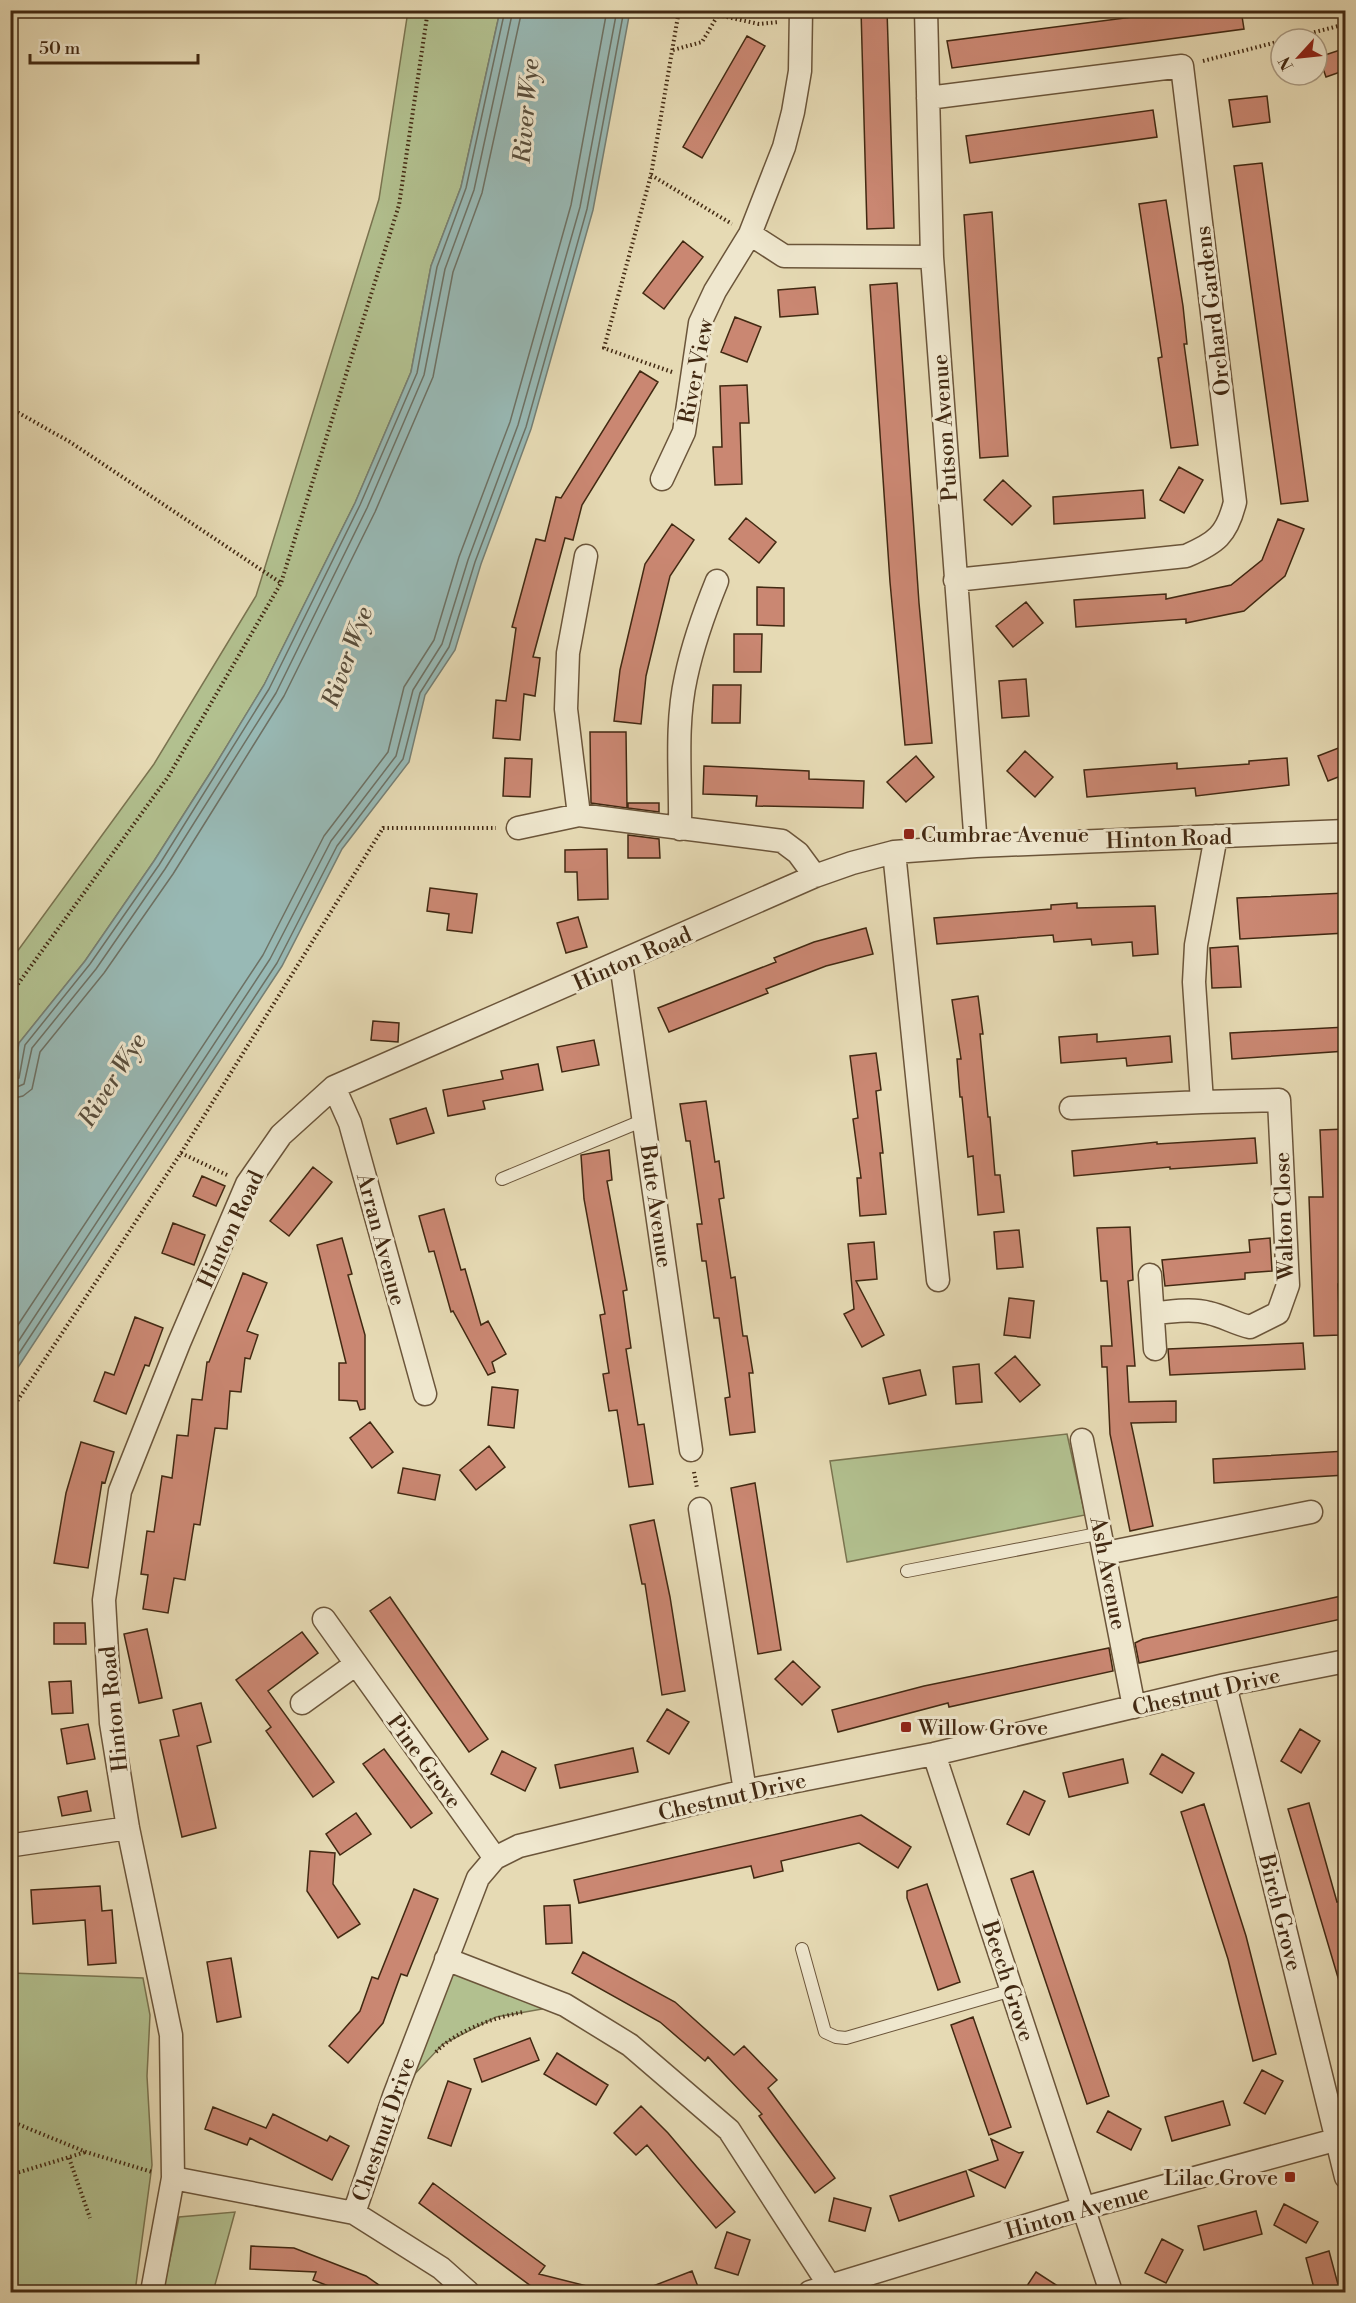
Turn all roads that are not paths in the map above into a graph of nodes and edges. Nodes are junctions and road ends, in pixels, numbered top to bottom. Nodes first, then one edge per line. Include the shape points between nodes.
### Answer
1 (926, 10) edge
2 (801, 15) edge
3 (928, 98) junction
4 (750, 234) junction
5 (932, 257) junction
6 (662, 479) dead end
7 (586, 556) dead end
8 (956, 580) junction
9 (717, 581) dead end
10 (579, 815) junction
11 (518, 828) road end
12 (680, 829) junction
13 (1346, 831) edge
14 (1216, 836) junction
15 (975, 846) junction
16 (894, 852) junction
17 (815, 876) junction
18 (621, 963) junction
19 (334, 1086) junction
20 (1202, 1102) junction
21 (1071, 1108) dead end
22 (644, 1120) junction
23 (502, 1179) dead end
24 (1150, 1275) dead end
25 (938, 1280) dead end
26 (1152, 1313) junction
27 (1155, 1349) dead end
28 (425, 1394) dead end
29 (1082, 1440) dead end
30 (691, 1450) road end
31 (700, 1509) road end
32 (1311, 1512) dead end
33 (1104, 1543) junction
34 (907, 1571) dead end
35 (324, 1619) dead end
36 (1346, 1661) edge
37 (356, 1664) junction
38 (1225, 1685) junction
39 (302, 1703) dead end
40 (1134, 1707) junction
41 (934, 1754) junction
42 (745, 1791) junction
43 (128, 1828) junction
44 (14, 1845) dead end
45 (495, 1858) junction
46 (802, 1949) dead end
47 (446, 1959) junction
48 (1012, 1990) junction
49 (1341, 2138) edge
50 (1346, 2177) edge
51 (173, 2178) junction
52 (1084, 2208) junction
53 (354, 2213) junction
54 (823, 2290) edge
55 (152, 2292) edge
56 (468, 2292) edge
57 (1111, 2292) edge

1 - 3 street, Putson Avenue
2 - 4 street, River View via 800,71 793,112 784,147
3 - 5 street, Putson Avenue
3 - 8 street, Orchard Gardens via 1182,66 1235,502 1230,524 1212,545 1186,556
4 - 5 street via 784,256
4 - 6 street, River View via 700,323 684,432
5 - 8 street, Putson Avenue
7 - 10 street via 568,653 566,709
8 - 15 street, Putson Avenue
9 - 12 street via 702,618 686,679
10 - 11 street
10 - 12 street
12 - 17 street via 782,841 798,853
13 - 14 street, Hinton Road
14 - 15 street, Hinton Road
14 - 20 street via 1196,945 1194,982
15 - 16 street, Hinton Road
16 - 17 street, Hinton Road
16 - 25 street
17 - 18 street, Hinton Road
18 - 19 street, Hinton Road
18 - 22 street, Bute Avenue
19 - 28 street, Arran Avenue via 350,1123
19 - 43 street, Hinton Road via 281,1135 248,1184 120,1491 104,1600 111,1723
20 - 21 street, Walton Close
20 - 26 street, Walton Close via 1279,1100 1287,1285 1278,1313 1250,1327 1192,1310
22 - 23 lane
22 - 30 street, Bute Avenue
24 - 26 street
26 - 27 street
29 - 33 street, Ash Avenue
31 - 42 street
32 - 33 street
33 - 34 lane
33 - 40 street, Ash Avenue
35 - 37 street, Pine Grove
36 - 38 street, Chestnut Drive
37 - 39 street
37 - 45 street, Pine Grove
38 - 40 street, Chestnut Drive
38 - 49 street, Birch Grove
40 - 41 street, Chestnut Drive
41 - 42 street, Chestnut Drive
41 - 48 street, Beech Grove
42 - 45 street, Chestnut Drive via 519,1846
43 - 44 street
43 - 51 street, Hinton Road via 171,2035
45 - 47 street, Chestnut Drive via 478,1878
46 - 48 lane via 825,2032 836,2037
47 - 53 street, Chestnut Drive
47 - 54 street via 565,2005 630,2045 729,2130
48 - 52 street, Beech Grove
49 - 50 street
49 - 52 street, Hinton Avenue
51 - 53 street
51 - 55 street, Hinton Road
52 - 54 street, Hinton Avenue
52 - 57 street, Beech Grove
53 - 56 street via 441,2268

